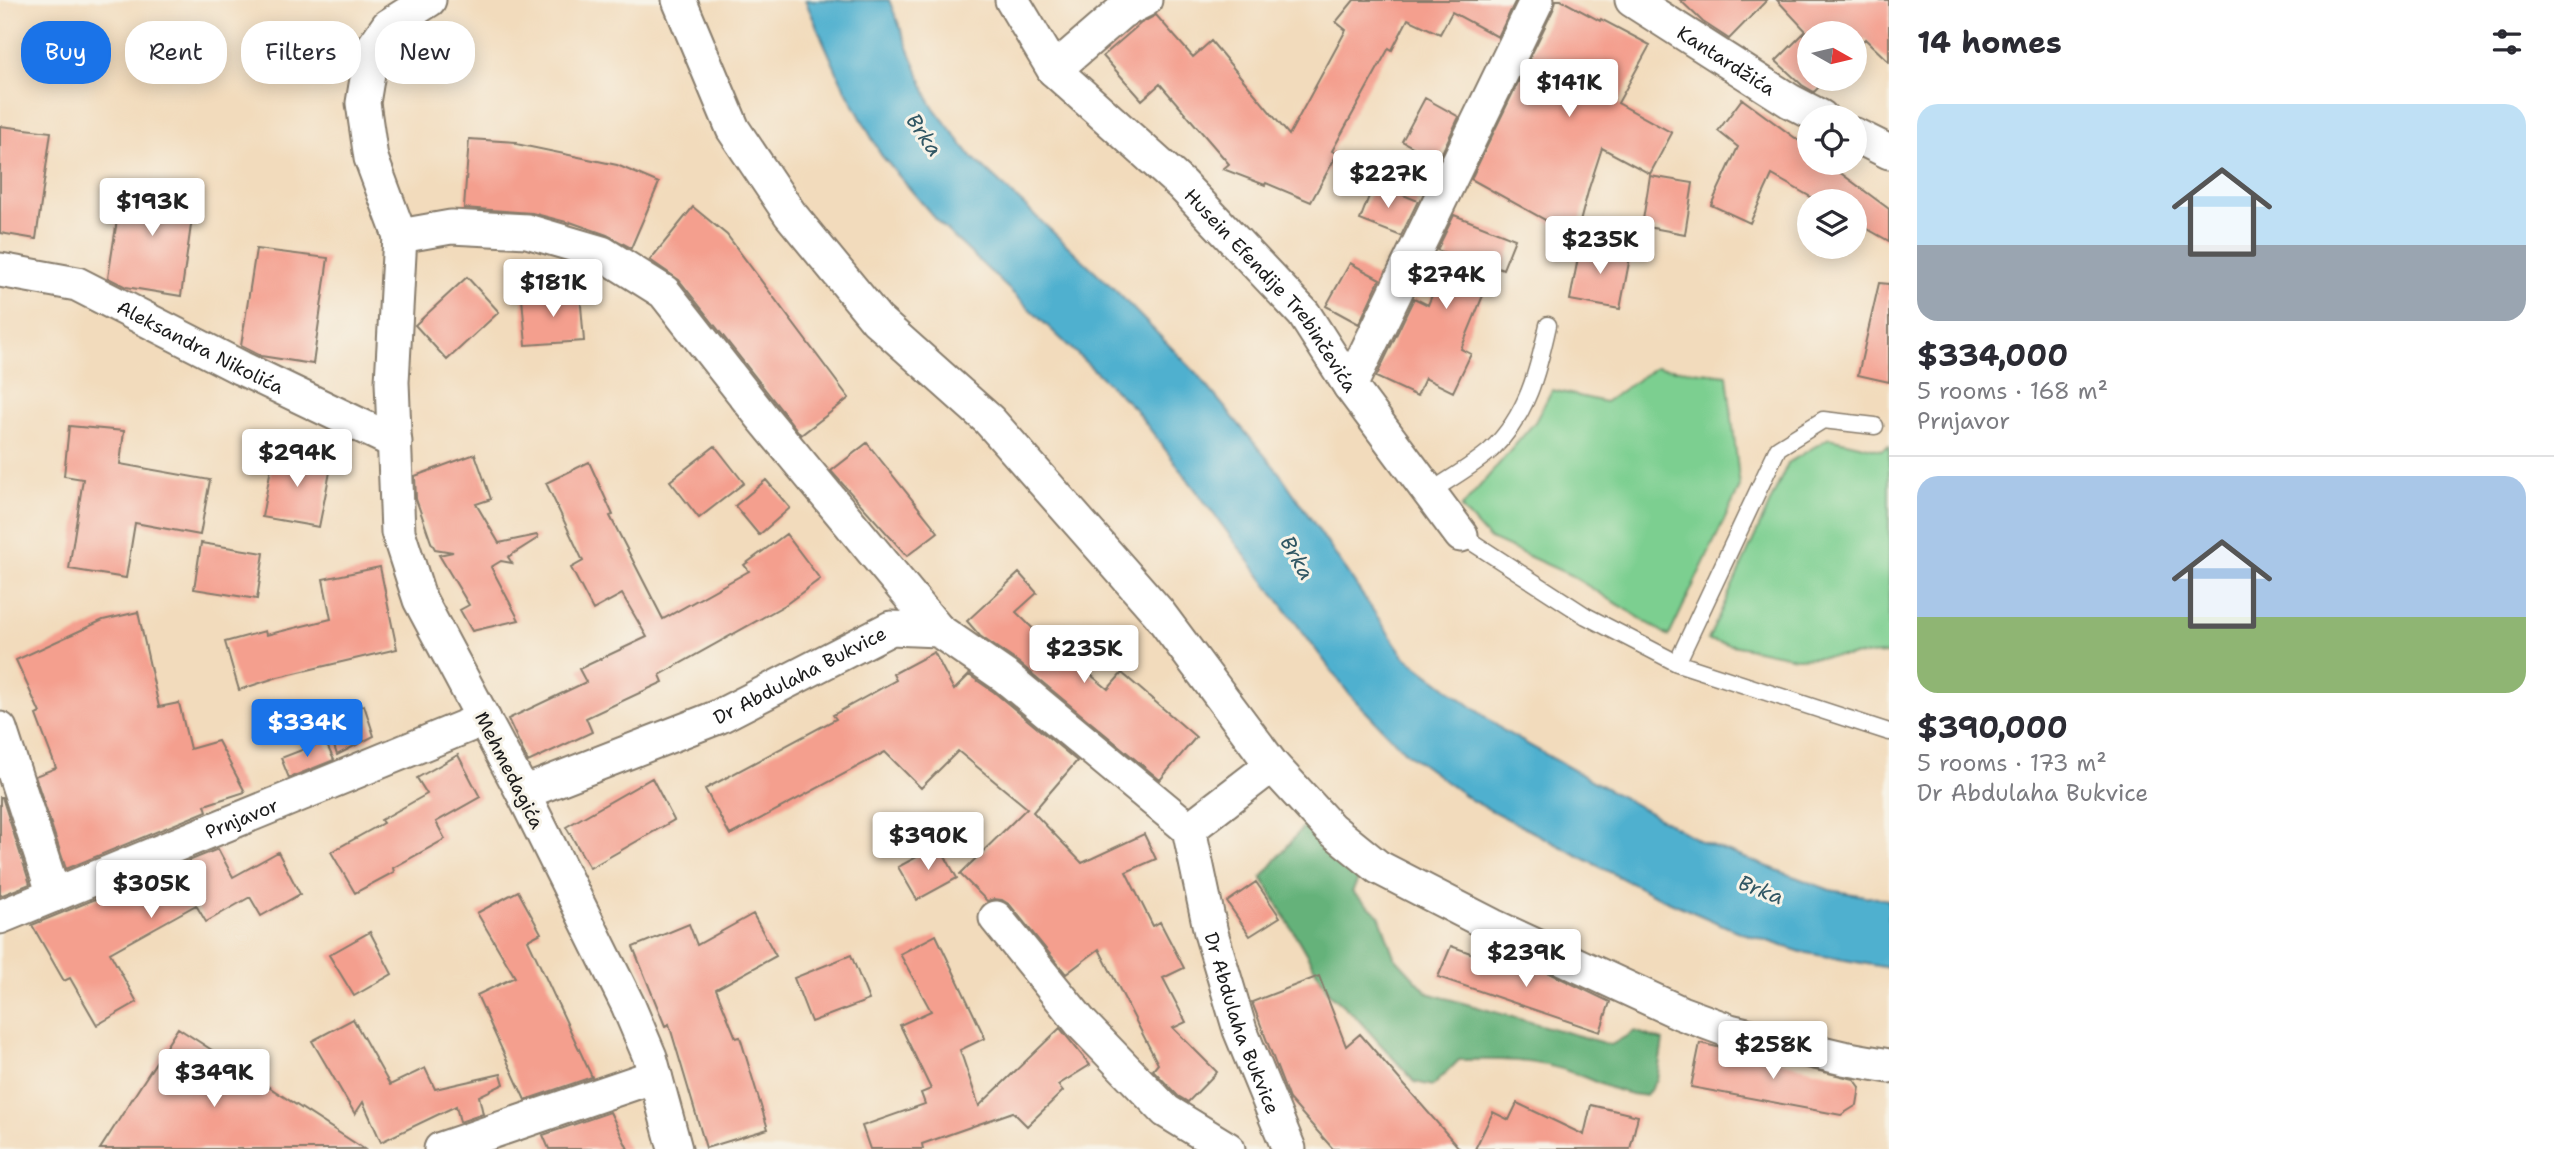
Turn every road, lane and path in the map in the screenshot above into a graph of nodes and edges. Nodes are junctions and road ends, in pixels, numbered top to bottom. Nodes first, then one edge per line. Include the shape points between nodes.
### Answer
1 (429, 0) edge
2 (679, 0) edge
3 (1012, 0) edge
4 (1145, 0) edge
5 (1537, 0) edge
6 (1632, 0) edge
7 (1054, 70) junction
8 (1798, 105) edge
9 (1867, 140) edge
10 (1888, 150) edge
11 (400, 236) junction
12 (0, 270) edge
13 (1548, 325) dead end
14 (1350, 386) junction
15 (1875, 426) dead end
16 (395, 442) junction
17 (1429, 493) junction
18 (1461, 535) joint
19 (938, 630) junction
20 (1677, 663) junction
21 (484, 719) junction
22 (0, 729) edge
23 (1889, 732) edge
24 (1272, 765) junction
25 (523, 793) junction
26 (1189, 829) junction
27 (54, 894) junction
28 (0, 917) edge
29 (996, 918) dead end
30 (1889, 1066) edge
31 (655, 1076) junction
32 (441, 1149) edge
33 (675, 1149) edge
34 (1228, 1149) edge
35 (1289, 1149) edge

1 - 11 street via 388,26 372,49 363,103 371,158
2 - 24 street via 733,129 790,214 877,320 989,420 1158,612
3 - 7 street, Husein Efendije Trebinčevića
4 - 7 street via 1121,12
5 - 14 street
6 - 8 street, Kantardžića
7 - 14 street, Husein Efendije Trebinčevića via 1181,184 1304,314
9 - 10 street
11 - 16 street, Mehmedagića via 392,382
11 - 19 street via 451,227 527,232 602,253 664,292
12 - 16 street, Aleksandra Nikolića via 78,284
13 - 17 lane via 1537,374 1520,416 1490,450
14 - 17 street, Husein Efendije Trebinčevića
15 - 20 lane via 1823,420 1778,448
16 - 21 street, Mehmedagića via 398,532 420,600
17 - 18 street, Husein Efendije Trebinčevića
18 - 20 lane via 1586,616
19 - 25 street, Dr Abdulaha Bukvice via 891,628 718,717
19 - 26 street via 1006,677
20 - 23 lane
21 - 25 street, Mehmedagića
21 - 27 street, Prnjavor
22 - 27 street
24 - 26 street
24 - 30 street via 1331,828 1378,867 1493,926 1730,1031
25 - 31 street, Mehmedagića via 628,1005
26 - 35 street, Dr Abdulaha Bukvice via 1240,1030
27 - 28 street, Prnjavor
29 - 34 street via 1081,1023 1166,1111
31 - 32 street
31 - 33 street, Mehmedagića

